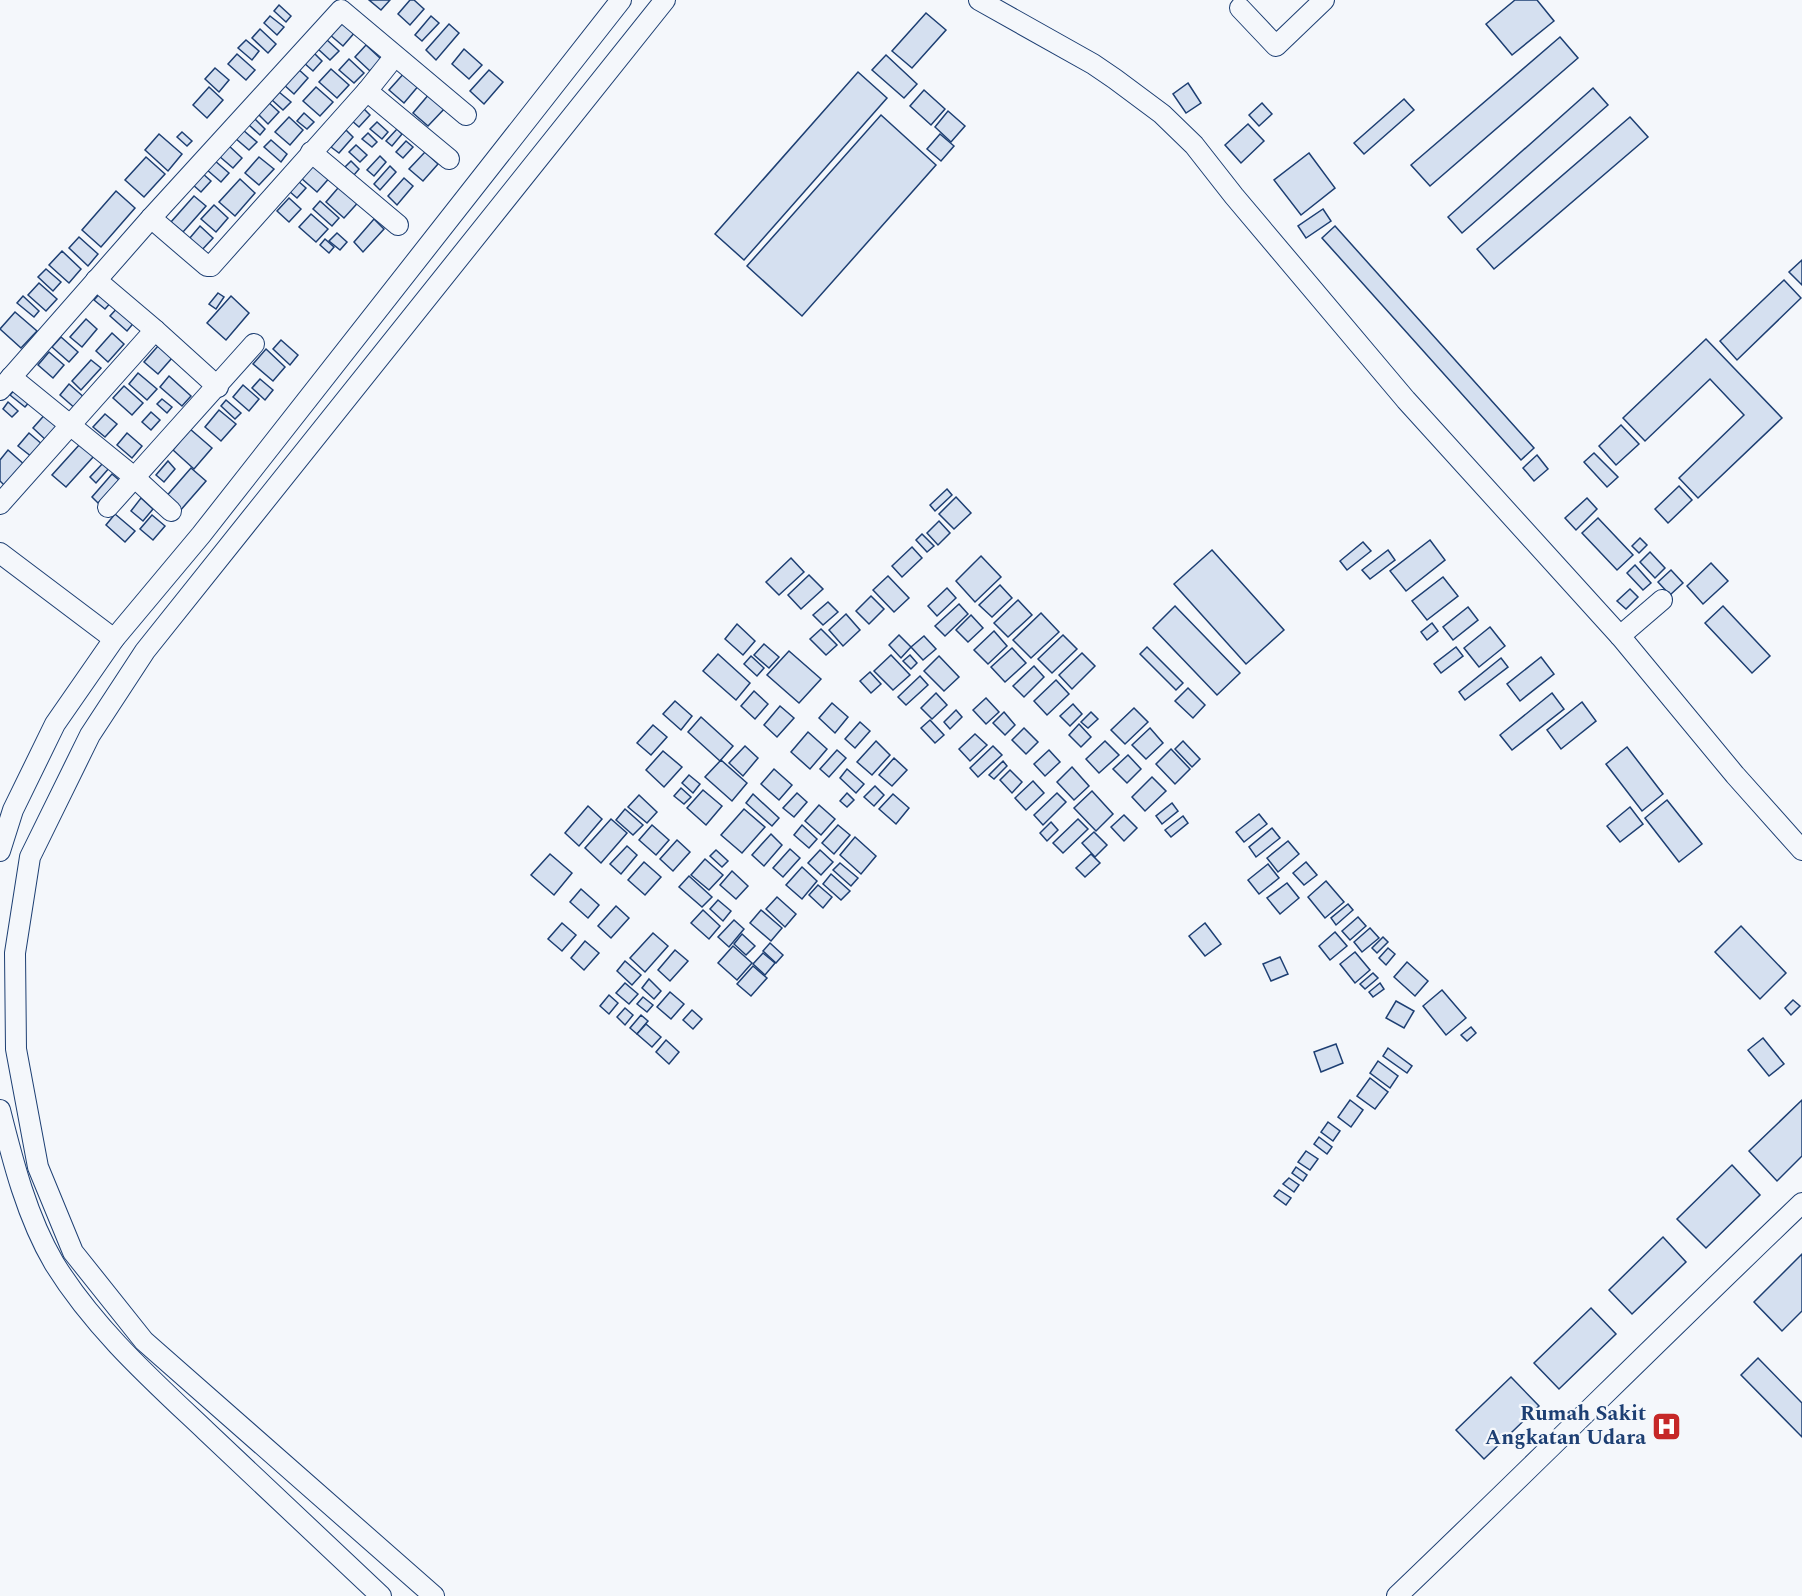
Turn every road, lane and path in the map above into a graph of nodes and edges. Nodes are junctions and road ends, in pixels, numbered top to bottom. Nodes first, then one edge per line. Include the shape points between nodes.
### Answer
1 (621, 0) edge
2 (665, 0) edge
3 (979, 0) edge
4 (1324, 0) edge
5 (336, 5) edge
6 (1240, 8) dead end
7 (395, 56) junction
8 (367, 91) junction
9 (466, 115) dead end
10 (311, 152) junction
11 (449, 159) dead end
12 (152, 218) junction
13 (398, 225) dead end
14 (96, 280) junction
15 (155, 330) junction
16 (254, 344) dead end
17 (5, 383) edge
18 (218, 387) junction
19 (69, 425) junction
20 (134, 477) junction
21 (0, 504) edge
22 (108, 507) dead end
23 (171, 511) dead end
24 (0, 553) edge
25 (1662, 600) dead end
26 (1620, 636) junction
27 (114, 639) junction
28 (1802, 849) edge
29 (0, 851) edge
30 (0, 1110) edge
31 (1802, 1203) edge
32 (381, 1596) edge
33 (434, 1596) edge
34 (1397, 1596) edge

1 - 27 street via 201,535
2 - 33 street via 145,651 90,735 30,857 15,953 16,1049 38,1167 73,1252 144,1341
3 - 26 street via 1093,64 1162,114 1194,145 1406,400
4 - 6 street via 1276,46
5 - 7 street
5 - 12 street
7 - 8 street
7 - 9 street
8 - 10 street
8 - 11 street
10 - 12 street via 211,266
10 - 13 street
12 - 14 street
14 - 15 street
14 - 17 street
15 - 18 street
15 - 19 street
16 - 18 street
17 - 19 street
18 - 20 street
19 - 20 street
19 - 21 street
20 - 22 street
20 - 23 street
24 - 27 street
25 - 26 street
26 - 28 street
27 - 29 street via 55,723 13,810
30 - 32 street via 31,1216 54,1262 87,1310 127,1356
31 - 34 street

